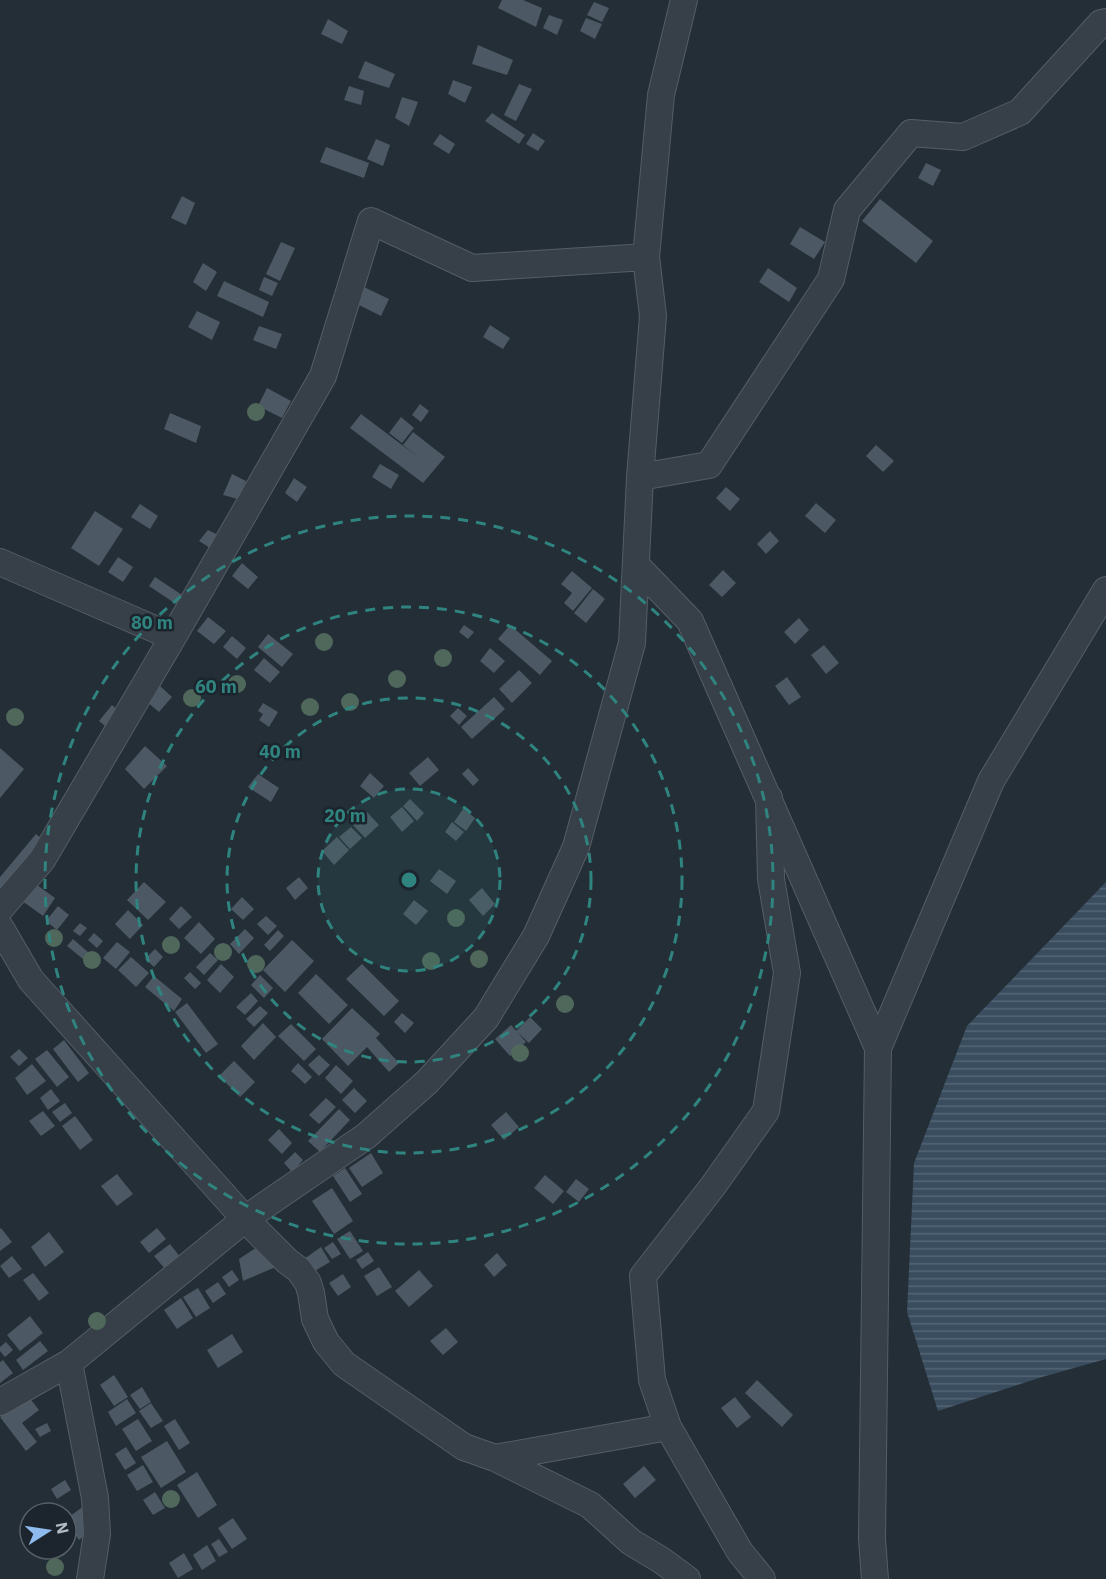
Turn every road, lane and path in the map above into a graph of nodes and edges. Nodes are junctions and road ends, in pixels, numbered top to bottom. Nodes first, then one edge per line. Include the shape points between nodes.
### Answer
1 (684, 0) edge
2 (1106, 22) edge
3 (646, 257) junction
4 (640, 477) junction
5 (0, 561) edge
6 (636, 565) junction
7 (1106, 590) edge
8 (173, 637) junction
9 (769, 798) junction
10 (0, 909) edge
11 (0, 927) edge
12 (878, 1048) junction
13 (245, 1219) junction
14 (69, 1363) junction
15 (0, 1402) edge
16 (668, 1427) junction
17 (495, 1458) junction
18 (90, 1579) edge
19 (687, 1579) edge
20 (762, 1579) edge
21 (875, 1579) edge

1 - 3 street via 661,95
2 - 4 street via 1020,112 963,137 911,133 847,210 831,279 708,465
3 - 4 street via 653,316
3 - 8 street via 472,268 371,221 324,375
4 - 6 street
5 - 8 street
6 - 9 street via 690,621
6 - 13 street via 632,644 576,847 536,936 486,1018 427,1082 366,1136
7 - 12 street via 991,781
8 - 10 street via 42,860
9 - 12 street
9 - 16 street via 771,879 787,973 766,1111 643,1276 652,1380
11 - 13 street via 31,980
12 - 21 street via 872,1539
13 - 14 street
13 - 17 street via 304,1277 315,1319 326,1342 344,1364 464,1447
14 - 15 street
14 - 18 street via 95,1498 97,1534
16 - 17 street
16 - 20 street via 740,1552
17 - 19 street via 590,1505 631,1542

